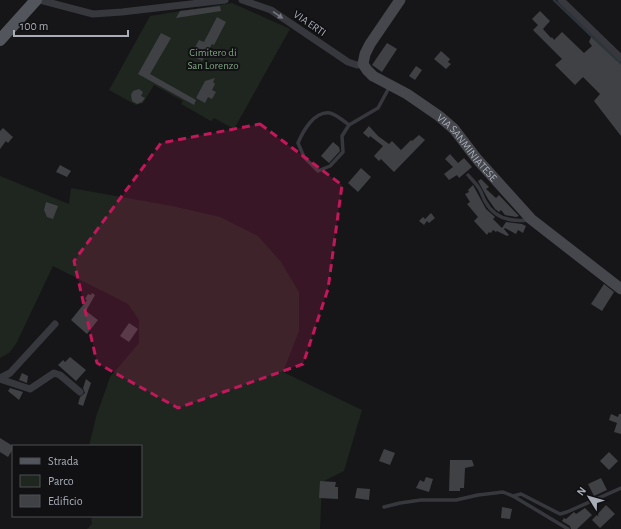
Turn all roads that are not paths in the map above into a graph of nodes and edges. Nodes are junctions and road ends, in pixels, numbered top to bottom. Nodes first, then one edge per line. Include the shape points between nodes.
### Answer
1 (36, 0) edge
2 (40, 0) edge
3 (225, 0) edge
4 (242, 0) edge
5 (400, 0) edge
6 (561, 0) edge
7 (0, 40) edge
8 (621, 58) edge
9 (363, 64) junction
10 (390, 85) junction
11 (349, 125) junction
12 (468, 175) dead end
13 (531, 219) junction
14 (621, 289) edge
15 (56, 324) dead end
16 (0, 379) edge
17 (80, 392) dead end
18 (621, 488) edge
19 (514, 496) junction
20 (384, 507) dead end
21 (568, 529) edge

1 - 7 main road
2 - 3 street via 93,14
4 -> 9 street, VIA ERTI via 271,10 348,62
5 - 9 main road via 370,44
6 - 8 street
9 - 10 main road, VIA SANMINIATESE via 373,76
10 - 11 lane via 378,108
10 - 13 main road, VIA SANMINIATESE via 439,116 454,129
11 - 11 lane via 342,136 343,152 330,166 318,171 304,157 298,143 302,133 310,122 323,113 332,114
12 - 13 lane via 491,210 498,216 518,221
13 - 14 main road, VIA SANMINIATESE
15 - 16 street via 10,373
16 - 17 street via 30,389 54,373
18 - 19 lane via 560,514 521,494
19 - 20 lane via 503,492 456,500 400,502
19 - 21 lane

